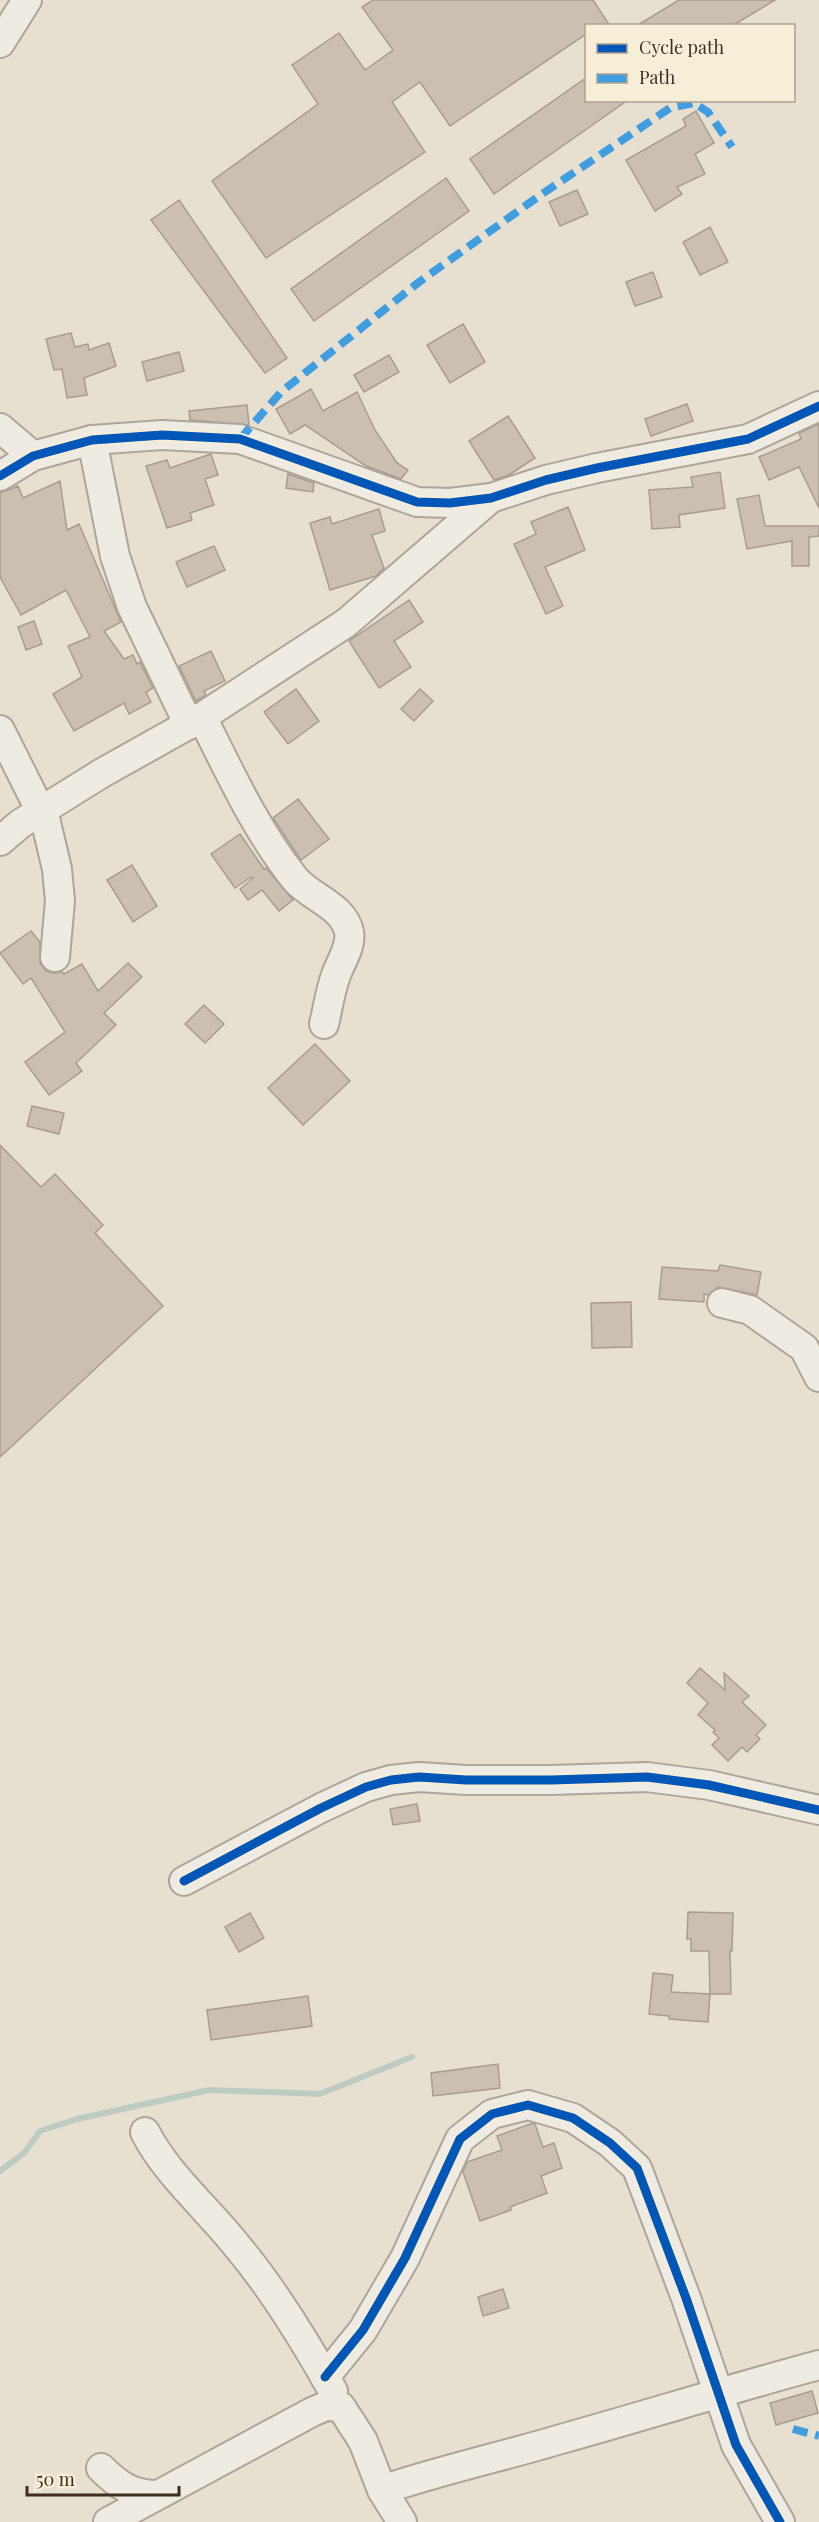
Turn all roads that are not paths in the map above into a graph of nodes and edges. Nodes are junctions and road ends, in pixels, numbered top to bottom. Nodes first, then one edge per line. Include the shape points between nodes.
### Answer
1 (27, 0) edge
2 (0, 43) edge
3 (819, 406) edge
4 (0, 428) edge
5 (92, 440) junction
6 (33, 456) junction
7 (0, 476) edge
8 (491, 498) junction
9 (196, 721) junction
10 (0, 730) edge
11 (42, 811) junction
12 (0, 840) edge
13 (55, 957) dead end
14 (324, 1024) dead end
15 (722, 1303) dead end
16 (819, 1377) edge
17 (819, 1810) edge
18 (184, 1881) dead end
19 (145, 2132) dead end
20 (819, 2365) edge
21 (325, 2377) junction
22 (717, 2392) junction
23 (341, 2407) junction
24 (101, 2468) dead end
25 (382, 2490) junction
26 (156, 2495) junction
27 (108, 2522) edge
28 (402, 2522) edge
29 (780, 2522) edge

1 - 2 street
3 - 8 street via 748,439 597,468
4 - 6 street
5 - 6 street
5 - 8 street via 162,435 240,439 417,502
5 - 9 street via 115,556 132,607
6 - 7 street
8 - 9 street via 346,623
9 - 11 street
9 - 14 street via 271,849 301,886 331,906 350,933
10 - 11 street
11 - 12 street
11 - 13 street via 60,901
15 - 16 street via 750,1310 804,1348
17 - 18 street via 709,1785 647,1777 391,1780 321,1808
19 - 21 street via 154,2151 237,2245
20 - 22 street
21 - 22 street via 363,2330 405,2258 460,2139 492,2114 528,2104 573,2118 610,2143 637,2168
21 - 23 street
22 - 25 street
22 - 29 street via 736,2445
23 - 25 street via 363,2441
23 - 26 street via 327,2406 312,2412
24 - 26 street via 132,2492
25 - 28 street
26 - 27 street

